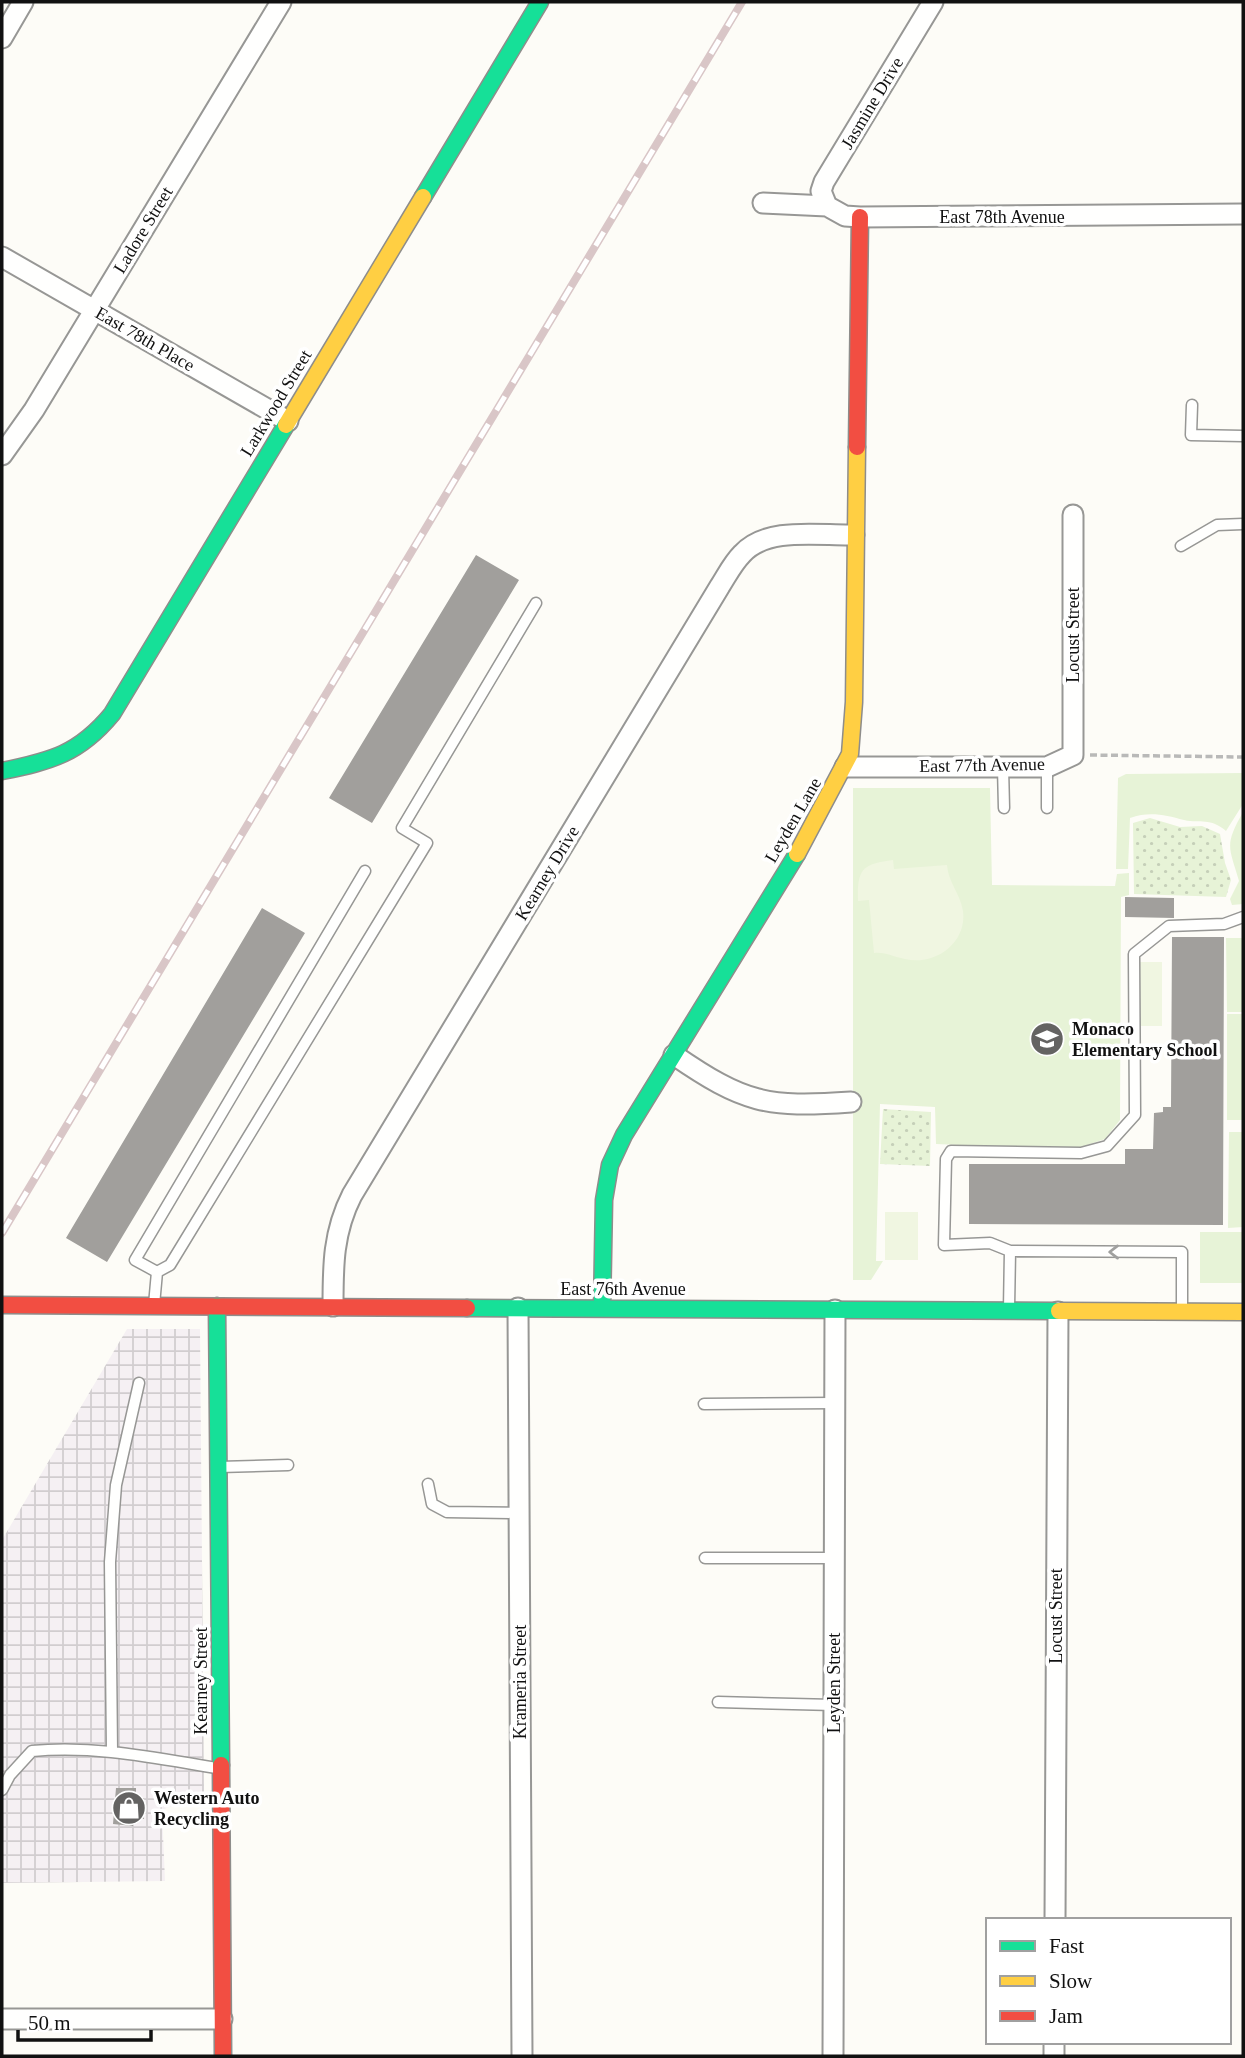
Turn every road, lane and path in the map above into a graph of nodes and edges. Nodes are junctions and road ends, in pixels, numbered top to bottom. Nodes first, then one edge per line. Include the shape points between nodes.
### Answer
1 (23, 2) edge
2 (281, 2) edge
3 (540, 2) edge
4 (933, 2) edge
5 (2, 38) edge
6 (763, 203) dead end
7 (827, 206) junction
8 (1243, 214) edge
9 (860, 218) junction
10 (2, 257) edge
11 (94, 310) junction
12 (1192, 405) dead end
13 (288, 421) junction
14 (1243, 436) edge
15 (2, 455) edge
16 (1073, 515) dead end
17 (1243, 524) edge
18 (854, 535) junction
19 (1181, 546) dead end
20 (536, 603) dead end
21 (1073, 755) junction
22 (1243, 757) edge
23 (845, 767) junction
24 (1003, 767) junction
25 (1047, 767) junction
26 (2, 771) edge
27 (1004, 808) dead end
28 (1047, 808) dead end
29 (365, 871) dead end
30 (1243, 918) edge
31 (674, 1055) junction
32 (850, 1102) dead end
33 (1010, 1251) junction
34 (157, 1272) junction
35 (2, 1305) edge
36 (154, 1305) junction
37 (217, 1306) junction
38 (333, 1306) junction
39 (518, 1308) junction
40 (602, 1308) junction
41 (835, 1310) junction
42 (1009, 1311) junction
43 (1058, 1312) junction
44 (1243, 1312) edge
45 (1182, 1313) junction
46 (139, 1383) dead end
47 (835, 1403) junction
48 (704, 1404) dead end
49 (288, 1465) dead end
50 (219, 1467) junction
51 (428, 1484) dead end
52 (519, 1513) junction
53 (705, 1558) dead end
54 (835, 1558) junction
55 (718, 1702) dead end
56 (834, 1705) junction
57 (112, 1751) junction
58 (220, 1769) junction
59 (2, 1790) edge
60 (1055, 1918) edge
61 (2, 2019) edge
62 (222, 2019) junction
63 (223, 2056) edge
64 (522, 2056) edge
65 (833, 2056) edge

1 - 5 street
2 - 11 street, Ladore Street
3 - 13 street, Larkwood Street
4 - 7 street, Jasmine Drive via 824,182 821,191
6 - 7 street, East 78th Avenue
7 - 9 street, East 78th Avenue
8 - 9 street, East 78th Avenue
9 - 18 street, Leyden Lane
10 - 11 street, East 78th Place
11 - 13 street, East 78th Place
11 - 15 street, Ladore Street
12 - 14 lane via 1191,435
13 - 26 street, Larkwood Street via 97,735 67,755
16 - 21 street, Locust Street
17 - 19 lane via 1217,525
18 - 23 street, Leyden Lane via 854,702 852,744
18 - 38 street, Kearney Drive via 760,540 742,554 720,586 352,1195 336,1233
20 - 34 lane via 402,828 427,843 170,1265
21 - 22 path
21 - 25 street, East 77th Avenue
23 - 24 street, East 77th Avenue
23 - 31 street, Leyden Lane
24 - 25 street, East 77th Avenue
24 - 27 lane
25 - 28 lane
29 - 34 lane via 135,1260
30 - 33 lane via 1224,924 1169,926 1134,954 1135,1115 1107,1146 1082,1153 951,1151 946,1159 944,1245 990,1243
31 - 32 street via 745,1097 787,1104
31 - 40 street, Leyden Lane via 610,1165 604,1200
33 - 42 lane
45 -> 33 lane via 1182,1252
34 - 36 lane
35 - 36 street, East 76th Avenue
36 - 37 street, East 76th Avenue
37 - 38 street, East 76th Avenue
37 - 50 street, Kearney Street
38 - 39 street, East 76th Avenue
39 - 40 street, East 76th Avenue
39 - 52 street, Krameria Street
40 - 41 street, East 76th Avenue
41 - 42 street, East 76th Avenue
41 - 47 street, Leyden Street
42 - 43 street, East 76th Avenue
43 - 45 street, East 76th Avenue
43 - 60 street, Locust Street
44 - 45 street, East 76th Avenue
46 - 57 lane via 116,1485 110,1562
47 - 48 lane
47 - 54 street, Leyden Street
49 - 50 lane
50 - 58 street, Kearney Street
51 - 52 lane via 432,1504 447,1512
52 - 64 street, Krameria Street
53 - 54 lane
54 - 56 street, Leyden Street
55 - 56 lane
56 - 65 street, Leyden Street
57 - 58 lane
57 - 59 lane via 67,1747 32,1751
58 - 62 street, Kearney Street
61 - 62 street
62 - 63 street, Kearney Street

